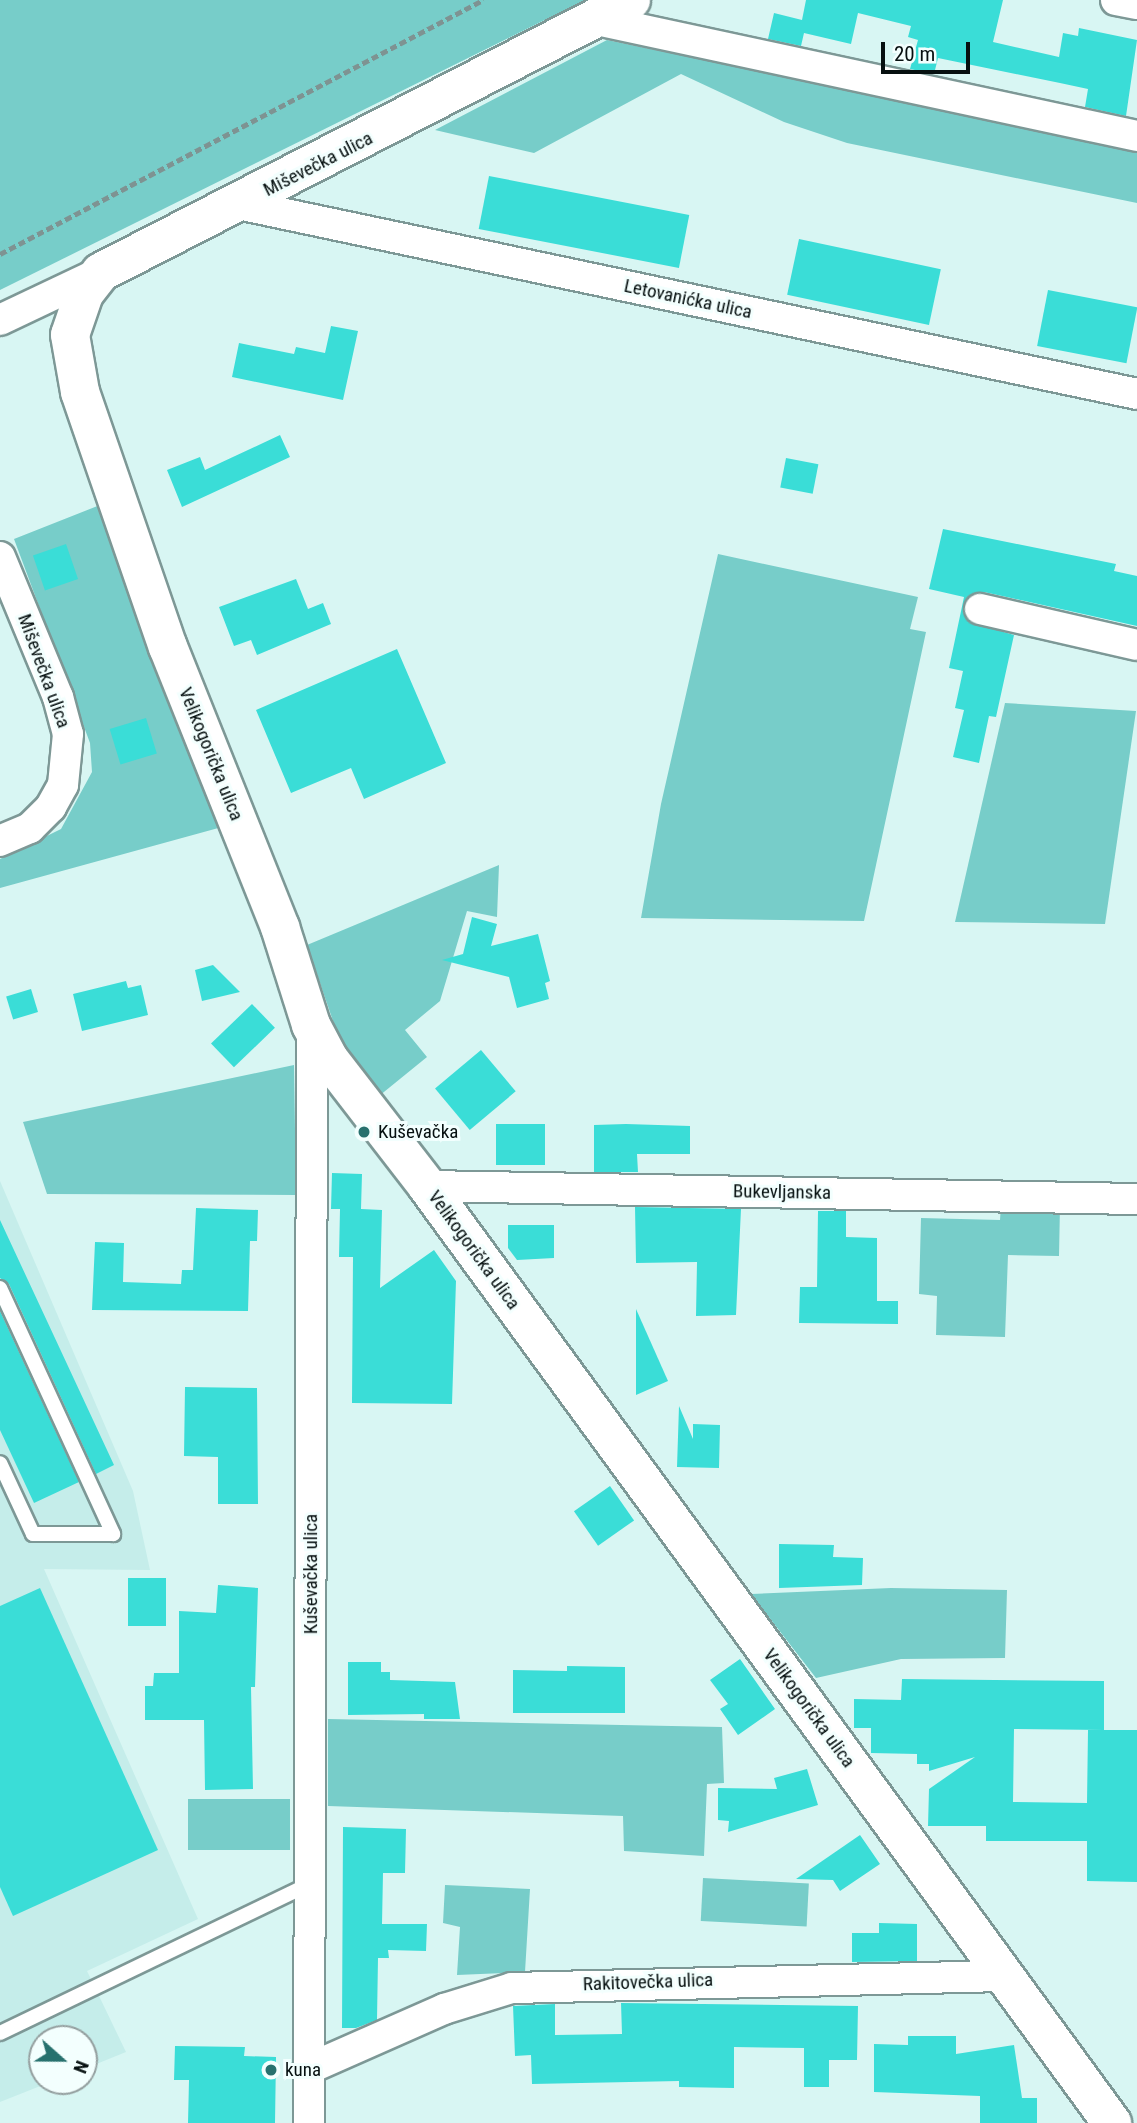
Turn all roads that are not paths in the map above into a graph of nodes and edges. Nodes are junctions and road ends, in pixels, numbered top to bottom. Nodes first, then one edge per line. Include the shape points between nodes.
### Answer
1 (631, 0) edge
2 (1116, 0) edge
3 (1137, 4) edge
4 (597, 20) junction
5 (1137, 136) edge
6 (239, 204) junction
7 (101, 272) junction
8 (0, 320) edge
9 (1137, 394) edge
10 (0, 557) edge
11 (980, 610) dead end
12 (1137, 645) edge
13 (0, 841) edge
14 (311, 1025) junction
15 (427, 1186) junction
16 (1137, 1199) edge
17 (0, 1287) edge
18 (0, 1463) edge
19 (309, 1884) junction
20 (1005, 1976) junction
21 (0, 2033) edge
22 (308, 2068) junction
23 (309, 2123) edge
24 (1112, 2123) edge

1 - 4 street, Miševečka ulica
2 - 3 street
4 - 5 street
4 - 6 street, Miševečka ulica
6 - 7 street, Miševečka ulica
6 - 9 street, Letovanićka ulica
7 - 8 street, Miševečka ulica
7 - 14 street, Velikogorička ulica via 84,294 70,335 80,392 168,647 280,927
10 - 13 street, Miševečka ulica via 58,697 68,734 63,785 51,807 30,828
11 - 12 street
14 - 15 street, Velikogorička ulica via 349,1091
14 - 19 street, Kuševačka ulica
15 - 16 street, Bukevljanska
15 - 20 street, Velikogorička ulica
17 - 18 lane via 113,1534 33,1534
19 - 21 lane
19 - 22 street, Kuševačka ulica
20 - 22 street, Rakitovečka ulica via 512,1988 443,2009
20 - 24 street, Velikogorička ulica
22 - 23 street, Kuševačka ulica

